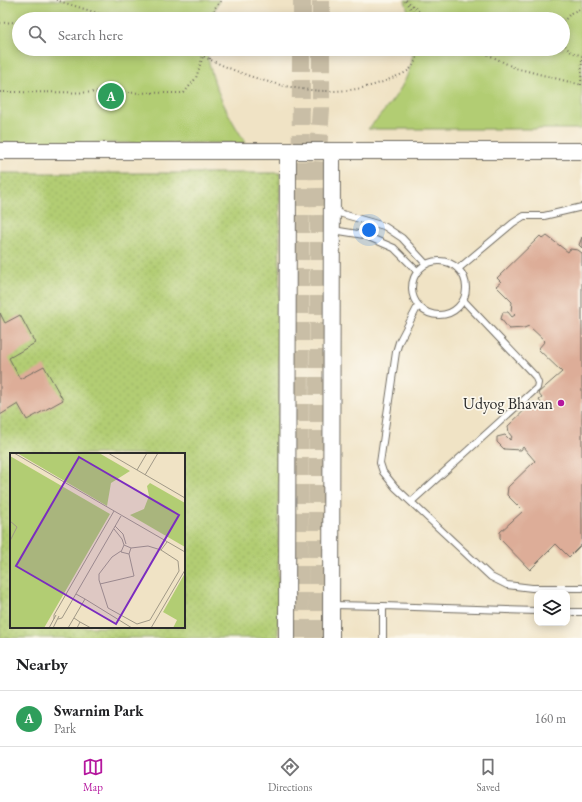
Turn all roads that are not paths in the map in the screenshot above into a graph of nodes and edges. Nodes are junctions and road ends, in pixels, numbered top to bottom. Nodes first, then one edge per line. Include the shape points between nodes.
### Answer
1 (0, 151) edge
2 (582, 151) edge
3 (288, 152) junction
4 (332, 152) junction
5 (582, 208) edge
6 (332, 211) junction
7 (332, 229) junction
8 (426, 264) junction
9 (458, 268) junction
10 (417, 271) junction
11 (464, 301) junction
12 (418, 306) junction
13 (411, 502) junction
14 (582, 588) edge
15 (331, 605) junction
16 (383, 606) junction
17 (534, 611) edge
18 (570, 612) edge
19 (582, 612) edge
20 (287, 638) edge
21 (331, 638) edge
22 (383, 638) edge

1 - 3 street
2 - 4 street
3 - 4 street
3 - 20 street
4 - 6 street
5 - 9 lane via 544,216 524,216
6 - 7 street
6 - 8 lane via 384,226 402,238
7 - 10 lane via 364,235 394,248
7 - 15 street
8 - 9 lane via 448,262
8 - 10 lane
9 - 11 lane via 465,278 467,289
10 - 12 lane via 412,282 412,293
11 - 12 lane via 456,310 446,315 435,316 424,312
11 - 13 lane via 535,376 537,388
12 - 13 lane via 396,352 380,463 383,472
13 - 14 lane via 491,577 507,585
15 - 16 lane
15 - 21 street
16 - 17 lane
16 - 22 lane
18 - 19 lane

